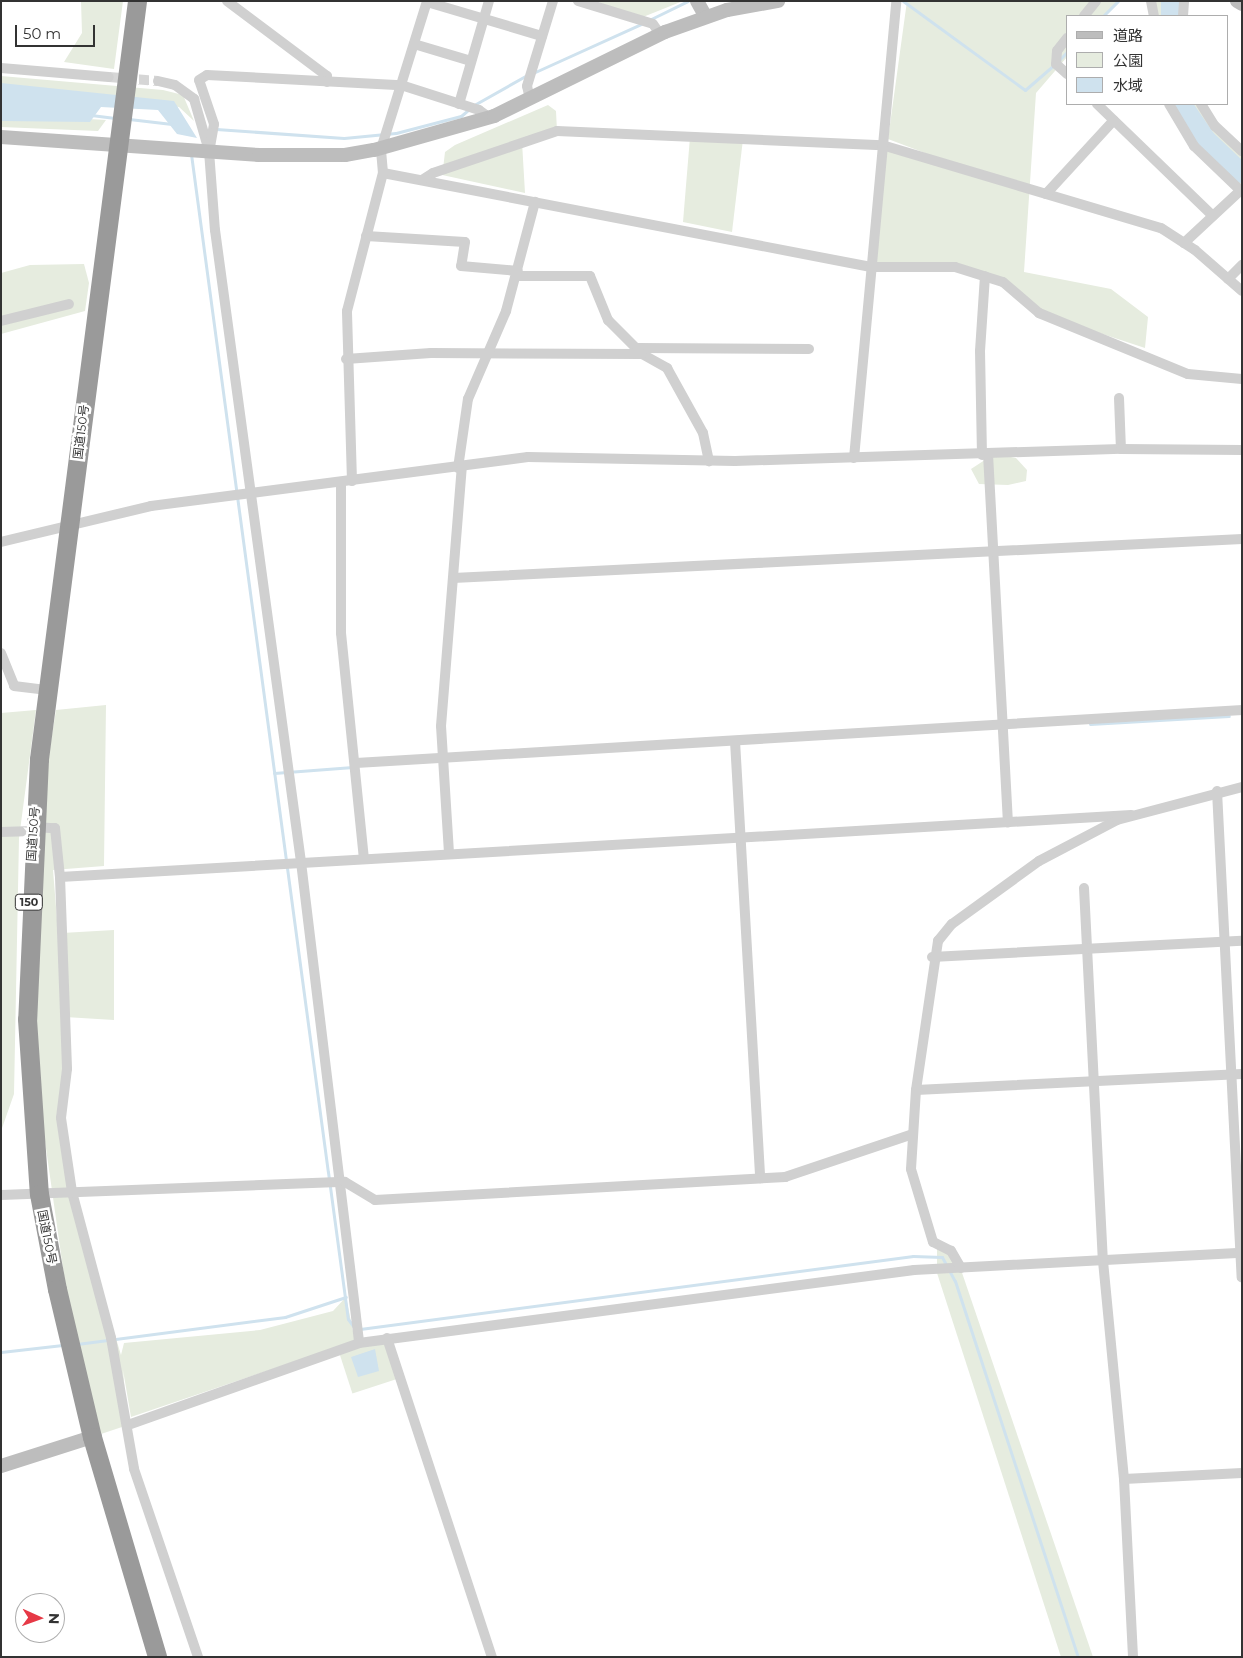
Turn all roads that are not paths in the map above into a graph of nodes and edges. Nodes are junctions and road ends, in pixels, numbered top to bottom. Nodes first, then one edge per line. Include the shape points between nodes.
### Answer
1 (137, 1) edge
2 (227, 1) edge
3 (489, 1) edge
4 (553, 1) edge
5 (578, 1) edge
6 (697, 1) edge
7 (778, 1) edge
8 (896, 1) edge
9 (1096, 1) edge
10 (1151, 1) edge
11 (1184, 1) edge
12 (1237, 1) edge
13 (427, 2) edge
14 (1242, 4) edge
15 (1085, 15) edge
16 (1154, 15) edge
17 (1183, 15) edge
18 (706, 17) junction
19 (484, 19) junction
20 (660, 34) junction
21 (542, 36) junction
22 (1066, 39) edge
23 (414, 44) junction
24 (471, 61) junction
25 (1, 68) edge
26 (1066, 73) edge
27 (109, 77) tunnel mouth
28 (158, 81) tunnel mouth
29 (327, 82) junction
30 (401, 85) junction
31 (530, 99) junction
32 (459, 104) junction
33 (1098, 105) edge
34 (1170, 105) edge
35 (1202, 105) edge
36 (490, 118) junction
37 (1114, 120) junction
38 (1, 137) edge
39 (119, 140) junction
40 (882, 145) junction
41 (381, 149) junction
42 (206, 151) junction
43 (1242, 151) edge
44 (383, 173) junction
45 (422, 180) junction
46 (1241, 191) edge
47 (1046, 194) junction
48 (535, 202) junction
49 (1213, 216) junction
50 (366, 236) junction
51 (1184, 243) junction
52 (1242, 264) edge
53 (872, 267) junction
54 (518, 273) junction
55 (985, 276) junction
56 (1228, 279) junction
57 (1242, 291) edge
58 (69, 304) dead end
59 (1, 321) edge
60 (809, 349) dead end
61 (640, 351) junction
62 (487, 355) junction
63 (346, 359) junction
64 (1242, 379) edge
65 (1120, 398) dead end
66 (1120, 449) junction
67 (1242, 450) edge
68 (985, 454) junction
69 (854, 458) junction
70 (709, 461) junction
71 (460, 468) junction
72 (352, 481) junction
73 (341, 483) junction
74 (250, 494) junction
75 (68, 527) junction
76 (1242, 539) edge
77 (1, 542) edge
78 (991, 553) junction
79 (453, 578) junction
80 (1, 653) edge
81 (48, 690) junction
82 (1242, 710) edge
83 (1002, 727) junction
84 (736, 741) junction
85 (443, 759) junction
86 (356, 763) junction
87 (1242, 788) edge
88 (1217, 791) junction
89 (1131, 815) junction
90 (1008, 822) junction
91 (33, 829) junction
92 (1, 832) edge
93 (742, 837) junction
94 (449, 853) junction
95 (364, 858) junction
96 (301, 862) junction
97 (60, 876) junction
98 (1084, 888) dead end
99 (1242, 941) edge
100 (1224, 942) junction
101 (1087, 950) junction
102 (932, 957) junction
103 (1236, 1074) edge
104 (1094, 1081) junction
105 (916, 1090) junction
106 (913, 1134) junction
107 (760, 1178) junction
108 (339, 1182) junction
109 (72, 1192) junction
110 (39, 1194) junction
111 (1, 1195) edge
112 (1241, 1253) edge
113 (1103, 1260) junction
114 (961, 1268) junction
115 (1242, 1277) edge
116 (359, 1338) junction
117 (387, 1338) junction
118 (128, 1425) junction
119 (92, 1437) junction
120 (1, 1466) edge
121 (1242, 1474) edge
122 (1124, 1478) junction
123 (157, 1657) edge
124 (198, 1657) edge
125 (492, 1657) edge
126 (1134, 1657) edge

1 - 39 highway, 国道150号 / 150
2 - 29 street via 327,76
3 - 19 street
4 - 21 street
5 - 20 street via 653,24
6 - 18 street
7 - 18 street
8 - 40 street
9 - 15 street
10 - 16 street
11 - 17 street
12 - 14 street
13 - 19 street
13 - 23 street
18 - 20 street
19 - 21 street
19 - 24 street
20 - 31 street
21 - 31 street via 530,74
22 - 26 street via 1057,51 1056,64
23 - 24 street
23 - 30 street
24 - 32 street
25 - 27 street
28 - 42 street via 175,85 194,99
29 - 30 street
29 - 42 street via 202,76 202,93 214,124
30 - 32 street
30 - 41 street
31 - 36 street
32 - 36 street
33 - 37 street
34 - 46 street via 1194,146
35 - 43 street via 1215,126
36 - 41 street
37 - 47 street
37 - 49 street
38 - 39 street
39 - 42 street
39 - 75 highway, 国道150号 / 150
40 - 45 street via 557,132 433,173
40 - 47 street
40 - 53 street
41 - 42 street via 310,156
41 - 44 street
42 - 74 street
44 - 45 street
44 - 50 street
45 - 48 street
46 - 49 street
47 - 51 street via 1161,228
48 - 53 street
48 - 54 street
49 - 51 street
50 - 54 street via 465,242 461,266
50 - 63 street via 346,311
51 - 56 street
52 - 56 street
53 - 55 street via 955,267
53 - 69 street
54 - 61 street via 590,276 608,320
54 - 62 street
55 - 64 street via 1003,282 1039,313 1188,374
55 - 68 street via 980,351
56 - 57 street
58 - 59 street
60 - 61 street
61 - 62 street
61 - 70 street via 667,368 703,433
62 - 63 street
62 - 71 street via 468,399
63 - 72 street
65 - 66 street
66 - 67 street
66 - 68 street
68 - 69 street
68 - 78 street
69 - 70 street
70 - 71 street via 528,457
71 - 72 street
71 - 79 street
72 - 73 street
73 - 74 street
73 - 86 street via 341,633
74 - 75 street via 151,506
74 - 96 street
75 - 77 street
75 - 81 highway, 国道150号 / 150
76 - 78 street
78 - 79 street
78 - 83 street
79 - 85 street via 441,726
80 - 81 street via 14,686
81 - 91 highway, 国道150号 / 150
82 - 83 street
83 - 84 street
83 - 90 street
84 - 85 street
84 - 93 street
85 - 86 street
85 - 94 street
86 - 95 street
87 - 88 street
88 - 89 street
88 - 100 street
89 - 90 street
89 - 102 street via 1039,861 985,898 952,924
90 - 93 street
91 - 92 street
91 - 97 street via 55,828
91 - 110 highway, 国道150号 / 150 via 27,1019
93 - 94 street
93 - 107 street
94 - 95 street
95 - 96 street
96 - 97 street via 280,866
96 - 108 street
97 - 109 street via 67,1069 61,1118
98 - 101 street
99 - 100 street
100 - 101 street
100 - 103 street
101 - 102 street
101 - 104 street
102 - 105 street
103 - 104 street
103 - 112 street
104 - 105 street
104 - 113 street
105 - 106 street
106 - 107 street via 785,1177
106 - 114 street via 911,1169 933,1242 951,1251
107 - 108 street via 375,1200
108 - 109 street
108 - 116 street
109 - 110 street
109 - 118 street via 109,1331
110 - 111 street
110 - 119 highway, 国道150号 / 150
112 - 113 street
112 - 115 street
113 - 114 street
113 - 122 street
114 - 117 street via 904,1271
116 - 117 street
116 - 118 street
117 - 125 street
118 - 124 street via 134,1469
119 - 120 street
119 - 123 highway, 国道150号 / 150
121 - 122 street
122 - 126 street

